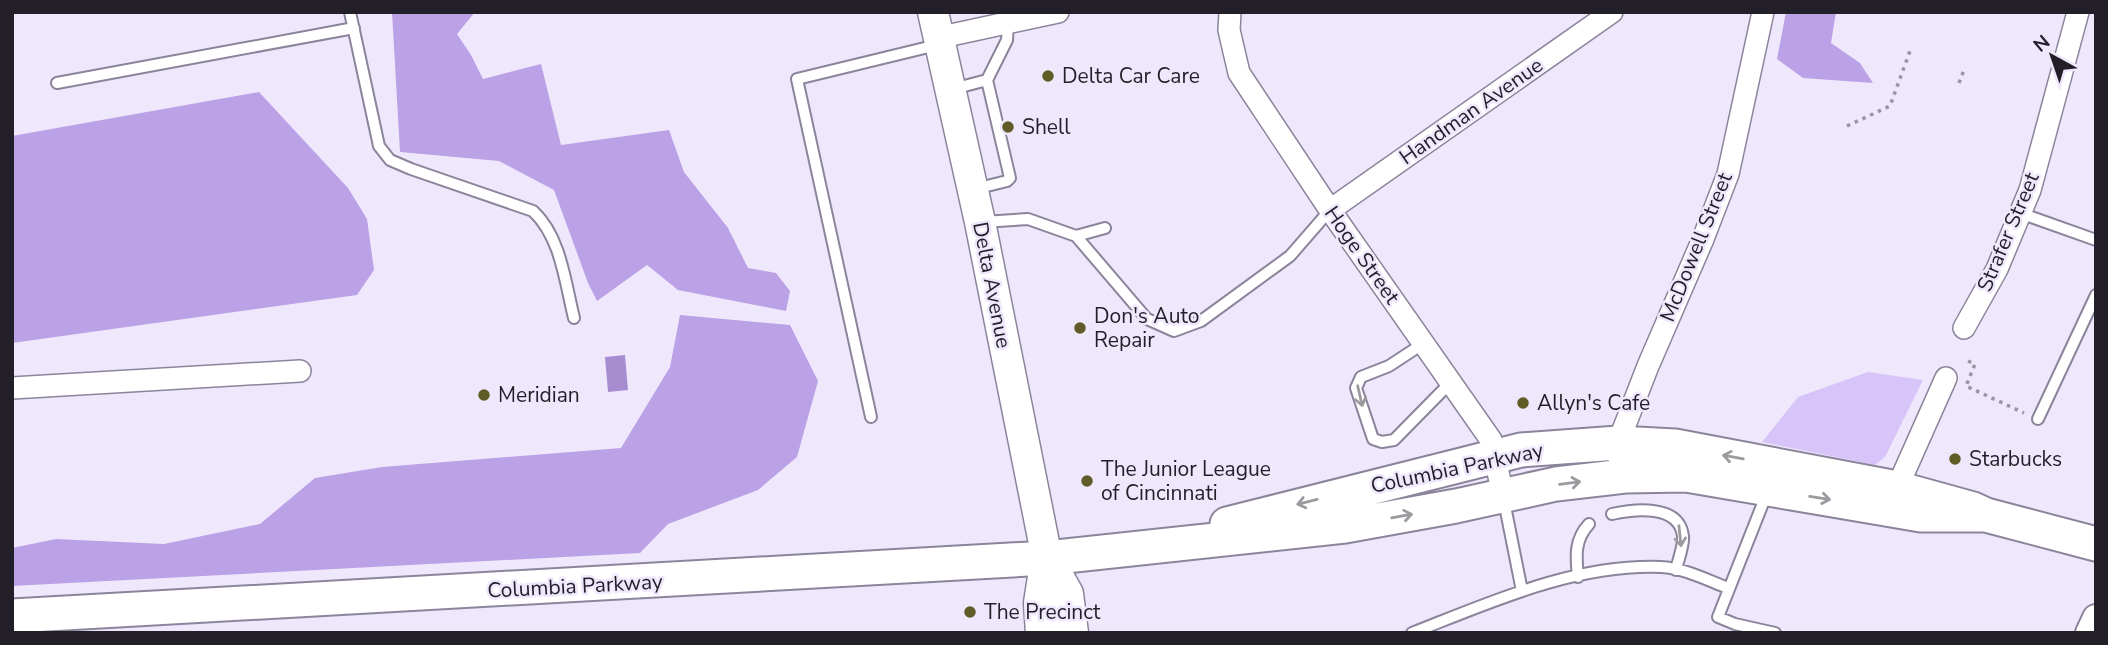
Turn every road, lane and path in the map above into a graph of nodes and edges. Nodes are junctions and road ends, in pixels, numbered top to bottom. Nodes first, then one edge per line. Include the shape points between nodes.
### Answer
1 (351, 12) edge
2 (1058, 12) edge
3 (1230, 12) edge
4 (1612, 12) edge
5 (1763, 12) edge
6 (2078, 12) edge
7 (996, 21) edge
8 (354, 28) junction
9 (936, 31) edge
10 (1910, 51) dead end
11 (1965, 67) dead end
12 (987, 80) junction
13 (57, 83) dead end
14 (1959, 83) dead end
15 (949, 90) junction
16 (1847, 126) dead end
17 (972, 190) junction
18 (1330, 210) junction
19 (2020, 213) junction
20 (980, 222) junction
21 (1105, 228) dead end
22 (1076, 236) junction
23 (2096, 240) edge
24 (2096, 295) edge
25 (574, 318) dead end
26 (1964, 328) dead end
27 (1424, 343) junction
28 (1968, 361) dead end
29 (300, 371) dead end
30 (1946, 378) dead end
31 (1451, 382) junction
32 (12, 388) edge
33 (871, 417) dead end
34 (2038, 419) joint
35 (1618, 443) junction
36 (1496, 457) junction
37 (1615, 477) junction
38 (1773, 477) junction
39 (1896, 488) junction
40 (1503, 495) junction
41 (1612, 514) dead end
42 (1986, 515) junction
43 (1589, 524) dead end
44 (1310, 530) junction
45 (2096, 544) edge
46 (1137, 550) junction
47 (1047, 558) junction
48 (1676, 569) junction
49 (1578, 577) junction
50 (1728, 588) junction
51 (1522, 591) junction
52 (12, 616) edge
53 (2096, 618) edge
54 (1042, 633) edge
55 (1072, 633) edge
56 (1412, 633) edge
57 (1775, 633) edge
58 (2089, 633) edge

1 - 8 lane
2 - 7 street
3 - 18 street, Hoge Street via 1229,30 1239,73
4 - 18 street, Handman Avenue
5 - 35 street, McDowell Street via 1728,174
6 - 19 street, Strafer Street
7 - 9 street
7 - 12 lane via 1007,40
8 - 13 lane
8 - 25 lane via 379,146 390,160 411,169 533,211 554,240
9 - 15 main road, Delta Avenue
9 - 33 lane via 797,79
10 - 16 path via 1890,106
11 - 14 path
12 - 15 lane
12 - 17 lane via 1010,178
15 - 17 main road, Delta Avenue
17 - 20 main road, Delta Avenue
18 - 22 lane via 1290,256 1200,321 1174,331 1147,319
18 - 27 street, Hoge Street
19 - 23 lane
19 - 26 street, Strafer Street via 1997,269
20 - 22 lane via 1028,219
20 - 47 main road, Delta Avenue
21 - 22 lane
24 - 34 lane
27 - 31 street, Hoge Street
27 -> 31 lane via 1389,366 1361,377 1356,388 1373,439 1394,440
28 - 34 path via 1975,364 1966,386
29 - 32 street
30 - 39 street
31 - 36 street, Hoge Street via 1491,440
35 - 36 highway, Columbia Parkway via 1521,450
35 - 37 street, McDowell Street
38 -> 35 highway, Columbia Parkway via 1675,446
36 - 40 street, Hoge Street
36 - 44 highway via 1488,470 1390,491
36 -> 46 highway, Columbia Parkway via 1258,514
37 - 38 highway, Columbia Parkway
40 -> 37 highway, Columbia Parkway
38 - 39 highway, Columbia Parkway
38 -> 42 highway, Columbia Parkway via 1921,515
38 - 50 lane
39 - 42 highway, Columbia Parkway
44 -> 40 highway, Columbia Parkway
40 - 51 lane
41 -> 48 lane via 1655,512 1678,522 1683,537
42 - 45 highway, Columbia Parkway
43 - 49 lane via 1576,552
44 - 46 highway, Columbia Parkway
46 - 47 highway, Columbia Parkway
47 - 52 highway, Columbia Parkway
47 - 54 main road, Delta Avenue via 1040,603
47 - 55 main road, Delta Avenue via 1067,594
48 - 49 lane via 1605,570
48 - 50 lane
49 - 51 lane
50 - 57 lane via 1718,617
51 - 56 lane
53 - 58 street

